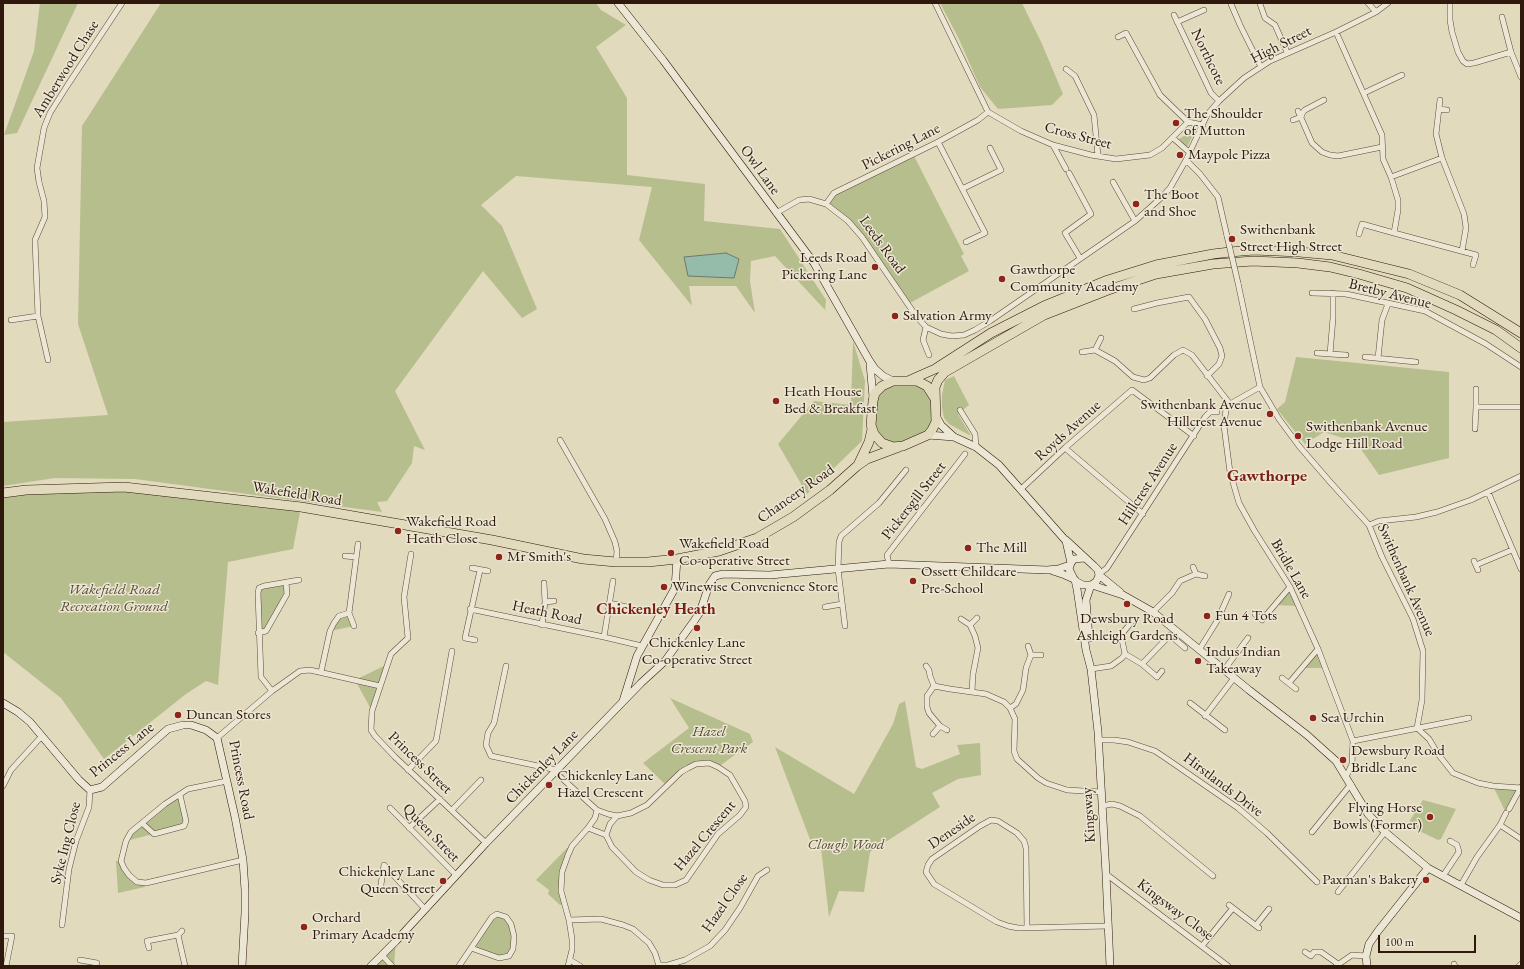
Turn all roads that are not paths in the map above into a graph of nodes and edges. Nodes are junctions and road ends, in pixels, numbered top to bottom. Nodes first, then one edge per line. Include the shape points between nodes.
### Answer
1 (122, 3) edge
2 (618, 3) edge
3 (935, 3) edge
4 (1368, 3) edge
5 (1388, 3) edge
6 (1450, 3) edge
7 (1232, 4) edge
8 (1259, 4) edge
9 (1204, 10) dead end
10 (1376, 12) junction
11 (1174, 15) dead end
12 (1502, 17) dead end
13 (1177, 22) junction
14 (1336, 32) junction
15 (1118, 37) dead end
16 (1287, 52) junction
17 (1512, 52) junction
18 (1261, 67) junction
19 (1066, 69) dead end
20 (1402, 74) dead end
21 (1520, 75) edge
22 (1364, 93) junction
23 (1324, 100) dead end
24 (1440, 100) dead end
25 (1218, 101) junction
26 (1439, 109) junction
27 (1447, 110) dead end
28 (1298, 111) dead end
29 (988, 112) junction
30 (1301, 117) junction
31 (1293, 120) dead end
32 (1188, 122) junction
33 (1203, 125) junction
34 (1173, 138) junction
35 (938, 142) junction
36 (1053, 145) junction
37 (1382, 147) junction
38 (990, 148) dead end
39 (1190, 154) junction
40 (1098, 156) junction
41 (1442, 158) junction
42 (1186, 160) junction
43 (1392, 177) junction
44 (1113, 182) dead end
45 (962, 189) junction
46 (826, 204) junction
47 (776, 213) junction
48 (1135, 221) junction
49 (1394, 233) junction
50 (1359, 234) dead end
51 (966, 242) dead end
52 (1462, 252) junction
53 (1080, 258) junction
54 (1473, 265) dead end
55 (1312, 292) dead end
56 (1333, 293) junction
57 (1388, 304) junction
58 (1134, 309) dead end
59 (38, 316) junction
60 (11, 320) dead end
61 (926, 327) junction
62 (1521, 333) edge
63 (1101, 338) dead end
64 (1521, 348) edge
65 (1095, 350) junction
66 (1082, 352) dead end
67 (1317, 353) dead end
68 (1330, 354) junction
69 (929, 355) dead end
70 (1346, 355) dead end
71 (1365, 357) dead end
72 (1378, 358) junction
73 (48, 360) dead end
74 (869, 360) junction
75 (1416, 362) dead end
76 (1521, 367) edge
77 (1207, 376) junction
78 (910, 380) junction
79 (893, 381) junction
80 (1260, 387) junction
81 (1476, 388) dead end
82 (934, 397) junction
83 (874, 398) junction
84 (1230, 404) junction
85 (1476, 407) junction
86 (1521, 407) edge
87 (960, 410) dead end
88 (1217, 412) dead end
89 (936, 416) junction
90 (872, 429) junction
91 (1475, 429) dead end
92 (928, 435) junction
93 (1194, 436) junction
94 (954, 437) junction
95 (560, 440) dead end
96 (899, 447) junction
97 (976, 447) junction
98 (564, 448) junction
99 (1065, 448) junction
100 (558, 451) dead end
101 (965, 454) dead end
102 (857, 466) junction
103 (906, 470) dead end
104 (1521, 476) edge
105 (1020, 490) junction
106 (1488, 492) junction
107 (3, 493) edge
108 (1143, 514) junction
109 (1370, 525) junction
110 (1058, 533) junction
111 (358, 544) dead end
112 (1512, 550) junction
113 (411, 554) dead end
114 (345, 556) dead end
115 (356, 557) junction
116 (1084, 558) junction
117 (583, 559) joint
118 (677, 559) junction
119 (616, 562) junction
120 (889, 564) junction
121 (1070, 564) junction
122 (1476, 565) dead end
123 (1193, 567) dead end
124 (472, 568) dead end
125 (838, 569) junction
126 (1521, 569) edge
127 (480, 570) junction
128 (1047, 570) junction
129 (488, 572) dead end
130 (1099, 574) junction
131 (1196, 574) junction
132 (1205, 576) dead end
133 (299, 580) dead end
134 (1074, 580) junction
135 (613, 581) dead end
136 (286, 582) junction
137 (544, 583) dead end
138 (1092, 585) junction
139 (1290, 587) junction
140 (1229, 594) dead end
141 (1123, 595) junction
142 (554, 601) dead end
143 (544, 602) junction
144 (609, 603) junction
145 (842, 604) junction
146 (627, 607) dead end
147 (825, 607) dead end
148 (470, 609) junction
149 (1153, 612) junction
150 (349, 613) junction
151 (1255, 614) dead end
152 (977, 618) dead end
153 (961, 619) dead end
154 (1134, 619) dead end
155 (542, 625) junction
156 (970, 625) junction
157 (354, 626) dead end
158 (845, 626) dead end
159 (258, 633) junction
160 (604, 637) junction
161 (1248, 638) dead end
162 (475, 640) dead end
163 (642, 646) junction
164 (1028, 646) dead end
165 (1185, 648) dead end
166 (1318, 648) junction
167 (1199, 650) junction
168 (452, 651) dead end
169 (1125, 654) junction
170 (1031, 655) junction
171 (1041, 655) dead end
172 (1142, 664) junction
173 (1090, 665) junction
174 (506, 666) dead end
175 (926, 666) dead end
176 (1224, 670) junction
177 (1162, 671) dead end
178 (321, 672) junction
179 (632, 674) junction
180 (1234, 678) junction
181 (1282, 678) dead end
182 (641, 683) junction
183 (1289, 683) junction
184 (380, 686) junction
185 (934, 686) junction
186 (1296, 689) dead end
187 (272, 691) junction
188 (972, 691) junction
189 (3, 703) edge
190 (1190, 703) dead end
191 (621, 705) junction
192 (1010, 708) junction
193 (1205, 716) junction
194 (1469, 718) dead end
195 (940, 726) junction
196 (1417, 728) junction
197 (947, 730) dead end
198 (1224, 730) dead end
199 (933, 734) dead end
200 (42, 737) junction
201 (217, 738) junction
202 (1098, 740) junction
203 (1353, 741) junction
204 (408, 770) junction
205 (556, 771) junction
206 (1346, 777) junction
207 (481, 780) dead end
208 (227, 782) junction
209 (1351, 784) junction
210 (3, 786) edge
211 (1521, 788) edge
212 (90, 790) junction
213 (1101, 792) junction
214 (180, 795) junction
215 (440, 799) junction
216 (1102, 806) junction
217 (390, 808) dead end
218 (452, 810) junction
219 (597, 810) junction
220 (617, 816) junction
221 (142, 823) junction
222 (1500, 825) junction
223 (409, 828) junction
224 (588, 828) junction
225 (1312, 832) dead end
226 (1385, 832) junction
227 (606, 835) junction
228 (1521, 839) edge
229 (1450, 840) dead end
230 (486, 843) junction
231 (243, 860) junction
232 (1428, 868) junction
233 (767, 870) dead end
234 (1106, 874) junction
235 (456, 875) junction
236 (1212, 876) dead end
237 (1443, 876) junction
238 (1316, 882) dead end
239 (1461, 885) junction
240 (380, 891) dead end
241 (1338, 892) dead end
242 (426, 909) junction
243 (1269, 909) dead end
244 (1521, 918) edge
245 (569, 920) junction
246 (62, 925) dead end
247 (1108, 926) junction
248 (1027, 928) junction
249 (3, 936) edge
250 (1202, 946) junction
251 (149, 948) dead end
252 (472, 948) junction
253 (1305, 952) dead end
254 (382, 955) junction
255 (1366, 956) junction
256 (80, 960) dead end
257 (570, 960) junction
258 (97, 963) dead end
259 (88, 964) edge
260 (1337, 965) edge
261 (6, 966) edge
262 (185, 966) edge
263 (242, 966) edge
264 (371, 966) edge
265 (392, 966) edge
266 (459, 966) edge
267 (568, 966) edge
268 (580, 966) edge
269 (659, 966) edge
270 (1110, 966) edge
271 (1228, 966) edge
272 (1367, 966) edge

1 - 59 street, Amberwood Chase via 50,113 44,128 37,168 45,210 45,217 35,240
2 - 47 street, Owl Lane
3 - 29 street
4 - 10 street
5 - 10 street, High Street
6 - 17 street via 1452,32 1463,61 1468,64 1474,63
7 - 18 street
8 - 16 street via 1265,18 1275,25
9 - 13 street, Northcote
10 - 14 street, High Street
11 - 13 street, Northcote
12 - 17 street
13 - 25 street, Northcote via 1211,93
14 - 16 street, High Street
14 - 22 street
15 - 32 street via 1126,33 1160,95
16 - 18 street, High Street
17 - 21 street
18 - 25 street, High Street
19 - 40 street via 1075,76 1094,115
20 - 22 street
22 - 37 street via 1380,127
23 - 30 street via 1302,112
24 - 26 street
25 - 33 street, High Street
26 - 27 street
26 - 41 street via 1436,134
28 - 30 street
29 - 35 street, Pickering Lane
29 - 36 street, Cross Street via 1021,131
30 - 31 street
30 - 37 street via 1312,143 1326,154 1338,156
32 - 33 street
32 - 34 street, Cross Street
33 - 39 street, High Street
34 - 39 street
34 - 40 street, Cross Street via 1144,157 1116,159
35 - 45 street
35 - 46 street, Pickering Lane via 834,193
36 - 40 street, Cross Street
36 - 53 street via 1091,214 1065,234
37 - 43 street via 1383,159
38 - 45 street via 1001,170
39 - 42 street, High Street
41 - 43 street
41 - 52 street via 1464,214 1466,228
42 - 48 street, High Street via 1170,188
42 - 80 street, Swithenbank Avenue, bridge via 1218,197
43 - 49 street via 1398,205
44 - 48 street
45 - 51 street via 985,233
46 - 47 street, Leeds Road via 809,199 799,200
46 - 61 street, Leeds Road via 848,221 862,237
47 - 74 street, Owl Lane via 814,263
48 - 53 street, High Street
49 - 50 street via 1362,224
49 - 52 street
52 - 54 street via 1476,256
53 - 61 street, High Street via 990,321 964,335 941,334
55 - 56 street, Bretby Avenue
56 - 57 street, Bretby Avenue
56 - 68 street
57 - 72 street via 1382,320
57 - 76 street, Bretby Avenue via 1425,311 1486,344
58 - 77 street via 1189,296 1205,318 1222,356 1219,364
59 - 60 street
59 - 73 street, Amberwood Chase
61 - 69 street via 923,340
62 - 78 highway via 1460,295 1408,274 1332,256 1254,250 1213,254 1156,265 1108,280 1051,303 991,333 935,369
63 - 65 street
64 - 82 highway via 1496,330 1456,310 1407,288 1359,274 1298,263 1254,261 1213,264 1156,274 1044,315 944,372 935,387
65 - 66 street
65 - 77 street via 1115,361 1133,377 1144,380 1150,378 1174,355 1183,350 1192,355
67 - 68 street
68 - 70 street
71 - 72 street
72 - 75 street
74 - 79 street, Owl Lane via 875,369
74 - 83 street, Owl Lane
77 - 84 street
78 - 79 highway
78 - 82 highway via 927,386
79 - 83 highway via 882,386
80 - 84 street
80 - 109 street, Swithenbank Avenue via 1299,446 1330,484
81 - 85 street
82 - 89 highway
83 - 90 highway
84 - 139 street, Bridle Lane via 1226,409 1224,426 1230,472 1239,503
85 - 86 street
85 - 91 street
87 - 97 street via 975,434
88 - 93 street, Hillcrest Avenue via 1210,412
89 - 92 highway via 934,426
89 - 94 street via 946,431
90 - 96 highway via 882,443
90 - 102 highway, Chancery Road via 864,455
92 - 94 street
92 - 96 highway
93 - 99 street, Royds Avenue via 1132,390
93 - 108 street, Hillcrest Avenue
94 - 97 street
95 - 98 street
96 - 102 highway, Chancery Road via 867,459
97 - 105 street via 999,465
98 - 100 street
98 - 119 street via 605,519 615,542
99 - 105 street, Royds Avenue
99 - 108 street
101 - 120 street, Pickersgill Street via 887,555
102 - 118 highway, Chancery Road via 793,517 757,538 719,551
103 - 125 street via 879,503 840,536
104 - 106 street
105 - 110 street
106 - 109 street via 1437,512
106 - 112 street
107 - 117 highway, Wakefield Road via 124,486 301,507 492,540
108 - 130 street, Hillcrest Avenue via 1107,568
109 - 196 street, Swithenbank Avenue via 1382,557 1413,619 1423,650 1421,706
110 - 116 street
110 - 121 street via 1066,541
111 - 115 street
112 - 122 street
112 - 126 street
113 - 184 street via 404,597 408,638 391,654
114 - 115 street
115 - 150 street
116 - 121 street via 1074,559
116 - 130 street
117 - 119 highway, Chancery Road
118 - 119 highway, Chancery Road
118 - 163 street via 675,588
120 - 125 street
120 - 128 street
121 - 128 street
121 - 134 street
123 - 131 street
124 - 127 street
125 - 145 street
125 - 182 street, Chickenley Lane via 770,575 715,576 694,621 665,661
127 - 129 street
127 - 148 street
128 - 134 street via 1061,573
130 - 138 street
130 - 141 street
131 - 132 street
131 - 149 street via 1180,581
133 - 136 street
134 - 138 street via 1083,585
134 - 173 street, Kingsway
135 - 144 street
136 - 159 street via 287,594 266,631
136 - 159 street via 259,588
137 - 143 street
138 - 141 street
138 - 173 street, Kingsway via 1086,600
139 - 151 street via 1262,620
139 - 166 street, Bridle Lane
140 - 167 street via 1217,621
141 - 149 street
142 - 143 street
143 - 155 street
144 - 146 street
144 - 160 street
145 - 147 street
145 - 158 street
148 - 155 street, Heath Road
148 - 162 street via 465,638
149 - 167 street
150 - 157 street
150 - 178 street via 339,616 334,622
152 - 156 street
153 - 156 street
154 - 169 street via 1121,635
155 - 160 street, Heath Road
156 - 188 street via 978,648
159 - 187 street via 261,677
160 - 163 street, Heath Road
161 - 176 street
163 - 179 street
164 - 170 street
165 - 172 street via 1170,635
166 - 183 street
166 - 203 street, Bridle Lane
167 - 176 street
168 - 204 street via 436,740
169 - 172 street
169 - 173 street via 1111,666
170 - 171 street
170 - 192 street via 1023,690 1016,704
172 - 177 street via 1157,677
173 - 202 street, Kingsway
174 - 205 street via 494,723 486,745 491,756
175 - 185 street
176 - 180 street
178 - 184 street, Princess Road
178 - 187 street, Princess Road via 300,671
179 - 182 street
179 - 191 street
180 - 193 street
180 - 206 street via 1307,735 1336,761
181 - 183 street
182 - 191 street, Chickenley Lane
183 - 186 street
184 - 204 street, Princess Street via 372,712 371,730
185 - 188 street
185 - 195 street via 927,696 927,707
187 - 201 street, Princess Road
188 - 192 street via 993,696
189 - 200 street, Princess Lane via 30,722
190 - 193 street
191 - 205 street, Chickenley Lane
192 - 213 street via 1015,726 1014,751 1024,767 1055,787
193 - 198 street
194 - 196 street
195 - 197 street
195 - 199 street
196 - 203 street
196 - 211 street via 1429,739 1453,773 1478,783
200 - 210 street via 11,770
200 - 212 street, Princess Lane
201 - 208 street, Princess Road
201 - 212 street, Princess Lane via 206,730 191,725 168,729 102,787
202 - 213 street, Kingsway
202 - 238 street, Hirstlands Drive via 1128,742 1155,751 1238,808
203 - 206 street, Bridle Lane via 1352,764
204 - 215 street, Princess Street
205 - 219 street
205 - 230 street, Chickenley Lane
206 - 209 street
207 - 218 street
208 - 214 street via 188,789
208 - 231 street, Princess Road
209 - 225 street
209 - 226 street via 1368,814
211 - 222 street
212 - 246 street, Syke Ing Close via 89,807 69,869
213 - 216 street, Kingsway
214 - 221 street
214 - 221 street via 186,821 184,826 154,834
215 - 218 street, Princess Street
215 - 223 street
216 - 234 street, Kingsway
216 - 236 street via 1112,804 1149,823
217 - 223 street, Queen Street
218 - 230 street, Princess Street
219 - 220 street
219 - 224 street
220 - 227 street via 610,824
220 - 227 street, Hazel Crescent via 631,813 647,805 681,772 703,763 718,767 730,775 746,807 740,816 718,834 686,880 675,885 663,885 636,872 612,847
221 - 231 street via 131,832 126,841 121,861 137,882 146,883
222 - 228 street
222 - 239 street via 1476,857
223 - 235 street, Queen Street
224 - 227 street
224 - 245 street via 572,846 562,872 562,897
226 - 232 street
226 - 241 street
229 - 237 street via 1457,844 1458,852
230 - 235 street, Chickenley Lane
231 - 263 street, Princess Road via 245,913
232 - 237 street
232 - 255 street via 1378,931 1369,944
233 - 269 street, Hazel Close via 758,876 725,930 710,946 677,963
234 - 247 street, Kingsway
234 - 250 street, Kingsway Close
235 - 242 street, Chickenley Lane
237 - 239 street
239 - 244 street
240 - 242 street via 384,865
242 - 254 street, Chickenley Lane
243 - 250 street via 1258,926 1231,906
245 - 257 street via 572,939
245 - 269 street via 601,919 633,929 648,943 655,953
247 - 248 street, Deneside
247 - 270 street, Kingsway
248 - 248 street, Deneside via 997,922 934,884 926,872 932,859 991,820 998,821 1017,833 1026,848
249 - 261 street via 12,936
250 - 271 street, Kingsway Close
251 - 262 street via 147,941 180,933
252 - 252 street via 492,916 497,914 506,917 514,936 513,950 509,956 499,958
252 - 266 street
253 - 260 street via 1311,956 1314,952 1321,952
254 - 264 street, Chickenley Lane
254 - 265 street
255 - 260 street via 1352,954
255 - 272 street
256 - 259 street
257 - 267 street
257 - 268 street
258 - 259 street

